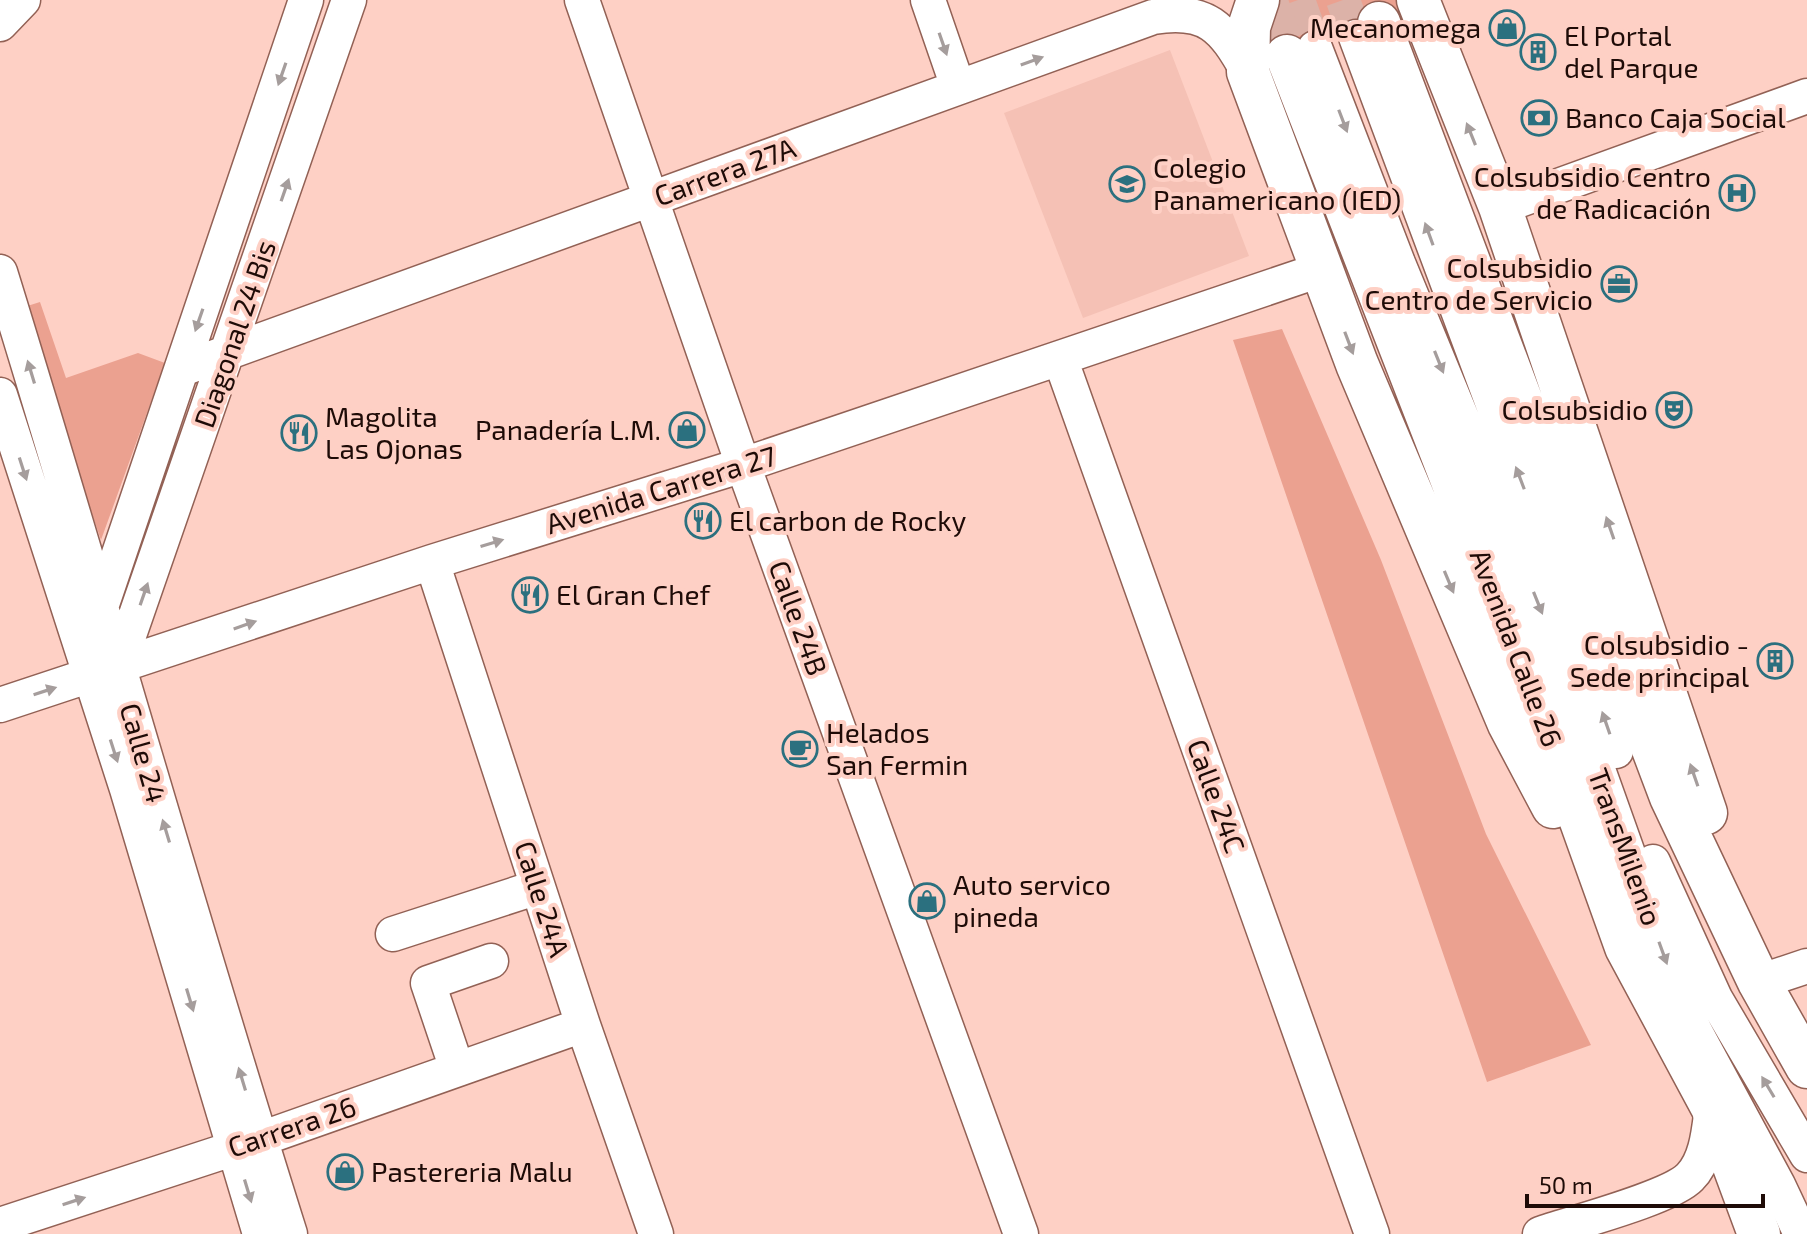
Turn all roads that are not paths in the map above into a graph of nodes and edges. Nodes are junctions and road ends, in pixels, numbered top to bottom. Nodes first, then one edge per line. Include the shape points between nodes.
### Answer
1 (23, 0) edge
2 (306, 0) edge
3 (349, 0) edge
4 (582, 0) edge
5 (928, 0) edge
6 (1258, 0) edge
7 (1418, 1) edge
8 (0, 24) edge
9 (1368, 30) joint
10 (1301, 52) joint
11 (1248, 72) junction
12 (958, 87) junction
13 (1807, 96) edge
14 (652, 199) junction
15 (1500, 207) junction
16 (1320, 270) junction
17 (0, 272) edge
18 (229, 352) junction
19 (1060, 358) junction
20 (182, 369) junction
21 (0, 395) edge
22 (743, 465) junction
23 (432, 562) junction
24 (102, 605) junction
25 (97, 667) junction
26 (0, 705) edge
27 (538, 887) junction
28 (393, 934) dead end
29 (1626, 947) junction
30 (491, 961) dead end
31 (1807, 966) edge
32 (1759, 982) junction
33 (583, 1025) junction
34 (1807, 1067) edge
35 (457, 1069) junction
36 (1712, 1107) junction
37 (248, 1143) junction
38 (1807, 1155) edge
39 (0, 1225) edge
40 (260, 1234) edge
41 (290, 1234) edge
42 (656, 1234) edge
43 (1021, 1234) edge
44 (1372, 1234) edge
45 (1540, 1234) edge
46 (1759, 1234) edge
47 (1801, 1234) edge

1 - 8 street
2 -> 20 street, Diagonal 24 Bis
18 -> 3 street, Diagonal 24 Bis
4 - 14 street, Calle 24B
5 -> 12 street
6 - 11 main road via 1249,27
15 -> 7 main road
9 - 32 main road via 1671,797
38 -> 9 street, TransMilenio via 1715,998 1659,878
10 - 29 main road, Avenida Calle 26
10 -> 47 street, TransMilenio via 1398,263 1543,615 1684,1011
12 -> 11 street, Carrera 27A via 1175,13 1221,30
11 - 16 main road
12 - 14 street, Carrera 27A
13 - 15 street
14 - 18 street, Carrera 27A
14 - 22 street, Calle 24B
32 -> 15 main road
16 - 19 street, Avenida Carrera 27
16 -> 29 main road via 1509,724
24 -> 17 street, Calle 24
18 - 20 street, Carrera 27A
25 -> 18 street, Diagonal 24 Bis
19 - 22 street, Avenida Carrera 27
19 - 44 street, Calle 24C
20 - 24 street, Diagonal 24 Bis
21 -> 25 street, Calle 24
23 -> 22 street, Avenida Carrera 27
22 - 43 street, Calle 24B
25 -> 23 street, Avenida Carrera 27
23 - 27 street, Calle 24A
24 - 25 street, Calle 24
26 -> 25 street, Avenida Carrera 27
25 - 37 street, Calle 24
27 - 28 street
27 - 33 street, Calle 24A
29 - 36 main road, Avenida Calle 26
30 - 35 street via 428,983
31 - 32 street
32 - 34 main road
33 - 35 street, Carrera 26
33 - 42 street, Calle 24A
35 - 37 street, Carrera 26
36 - 45 street via 1709,1136 1690,1178 1666,1192
36 - 46 main road, Avenida Calle 26
39 -> 37 street, Carrera 26
37 -> 40 street, Calle 24
37 - 41 street, Calle 24

